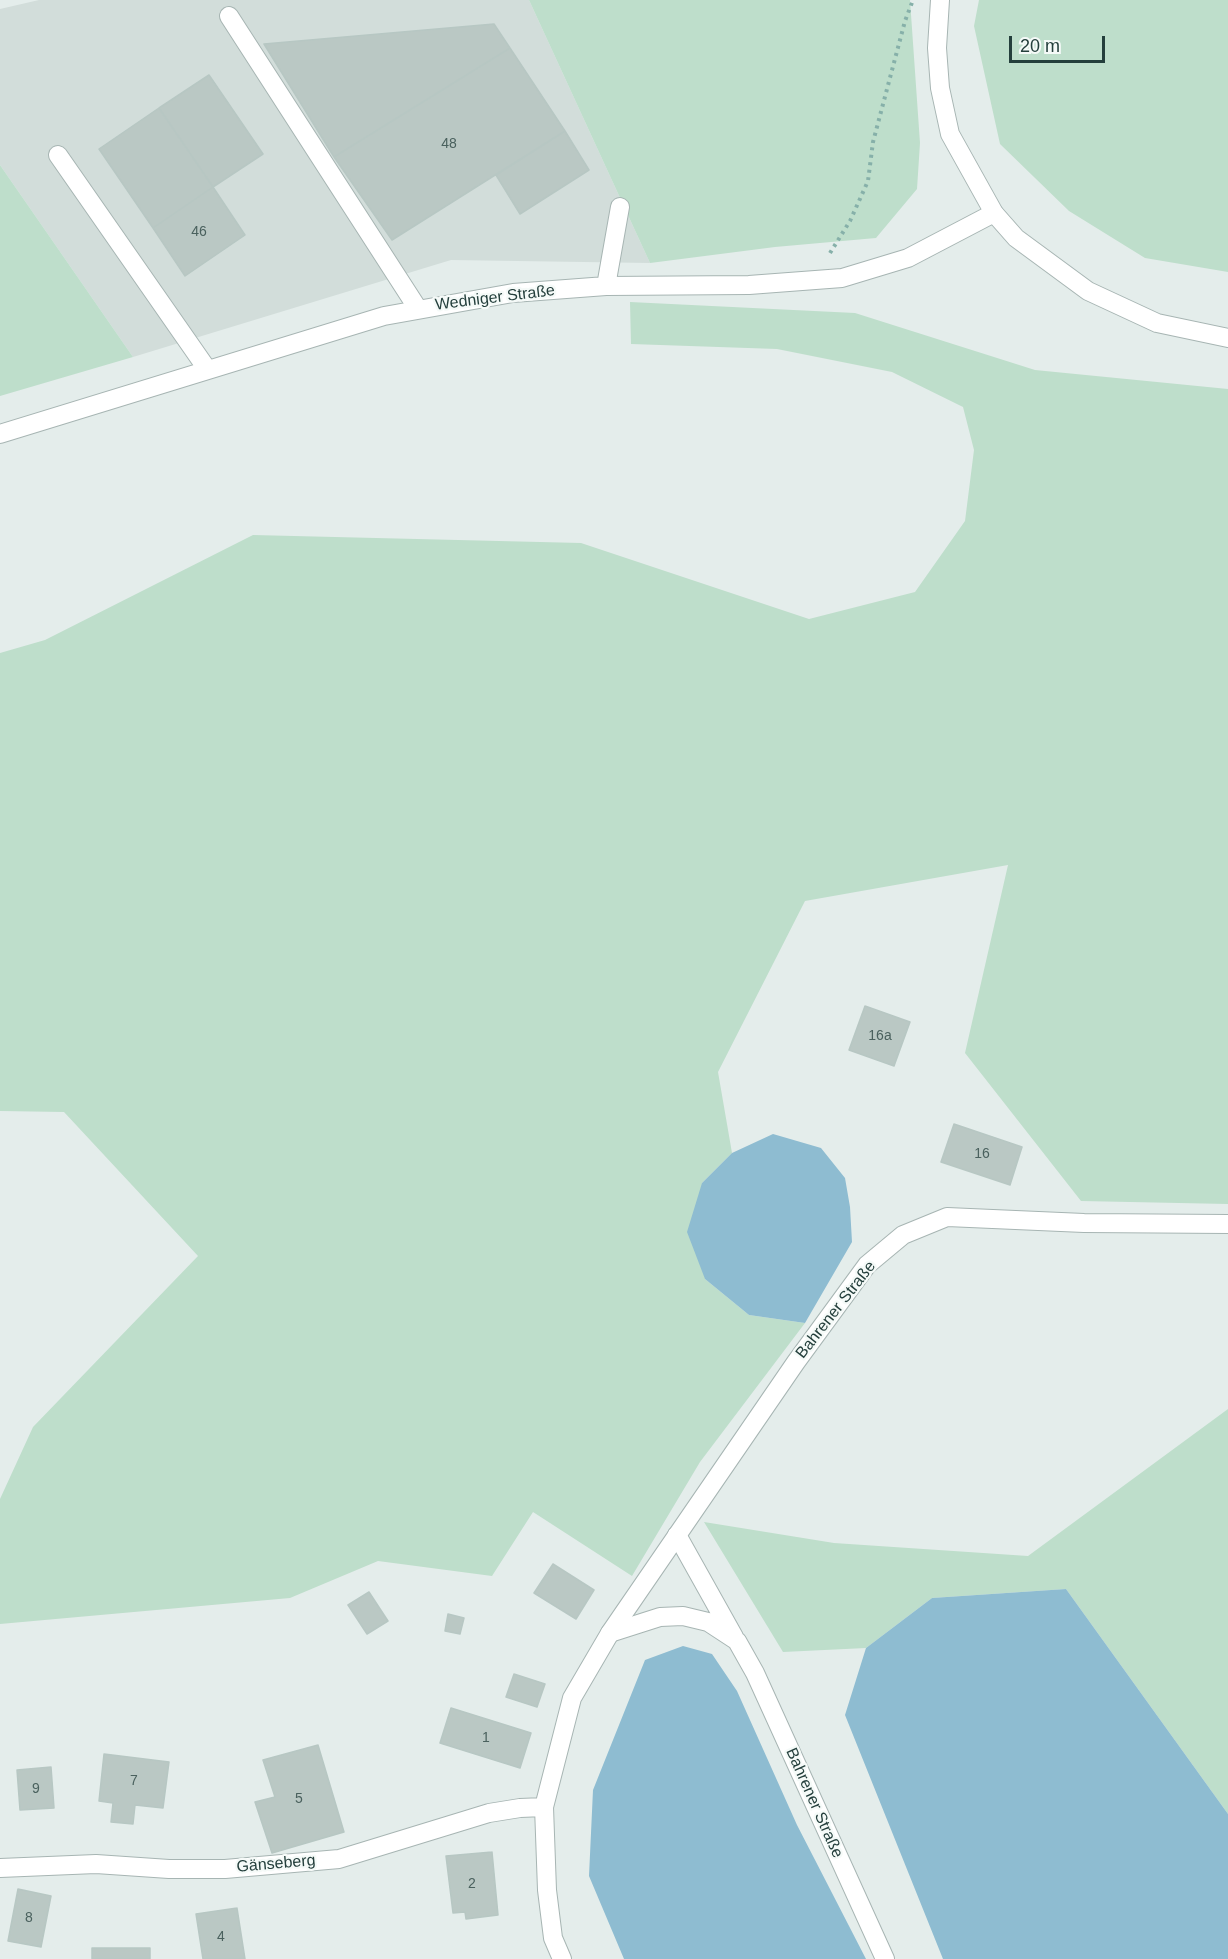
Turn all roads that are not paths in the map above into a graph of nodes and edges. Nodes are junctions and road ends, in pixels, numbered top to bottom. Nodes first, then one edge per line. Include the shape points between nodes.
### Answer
1 (940, 0) edge
2 (230, 16) dead end
3 (58, 155) dead end
4 (620, 207) dead end
5 (994, 213) junction
6 (606, 286) junction
7 (418, 309) junction
8 (1228, 338) edge
9 (207, 369) junction
10 (0, 434) edge
11 (1228, 1224) edge
12 (677, 1535) junction
13 (610, 1633) junction
14 (737, 1641) junction
15 (544, 1807) junction
16 (0, 1868) edge
17 (562, 1959) edge
18 (885, 1959) edge

1 - 5 street via 940,88 950,134
2 - 7 street
3 - 9 street
4 - 6 street
5 - 6 street, Wedniger Straße via 908,258 842,278 759,284
5 - 8 street via 1016,238 1088,291 1157,323
6 - 7 street, Wedniger Straße via 513,293
7 - 9 street, Wedniger Straße
9 - 10 street, Wedniger Straße
11 - 12 street, Bahrener Straße via 1084,1223 947,1216 903,1235 867,1265
12 - 13 street, Bahrener Straße
12 - 14 street
13 - 14 street, Bahrener Straße via 660,1617 683,1616 708,1622
13 - 15 street, Bahrener Straße via 572,1698
14 - 18 street, Bahrener Straße via 756,1673
15 - 16 street, Gänseberg via 489,1813 339,1859 225,1869 96,1864
15 - 17 street, Bahrener Straße via 547,1890 553,1938

